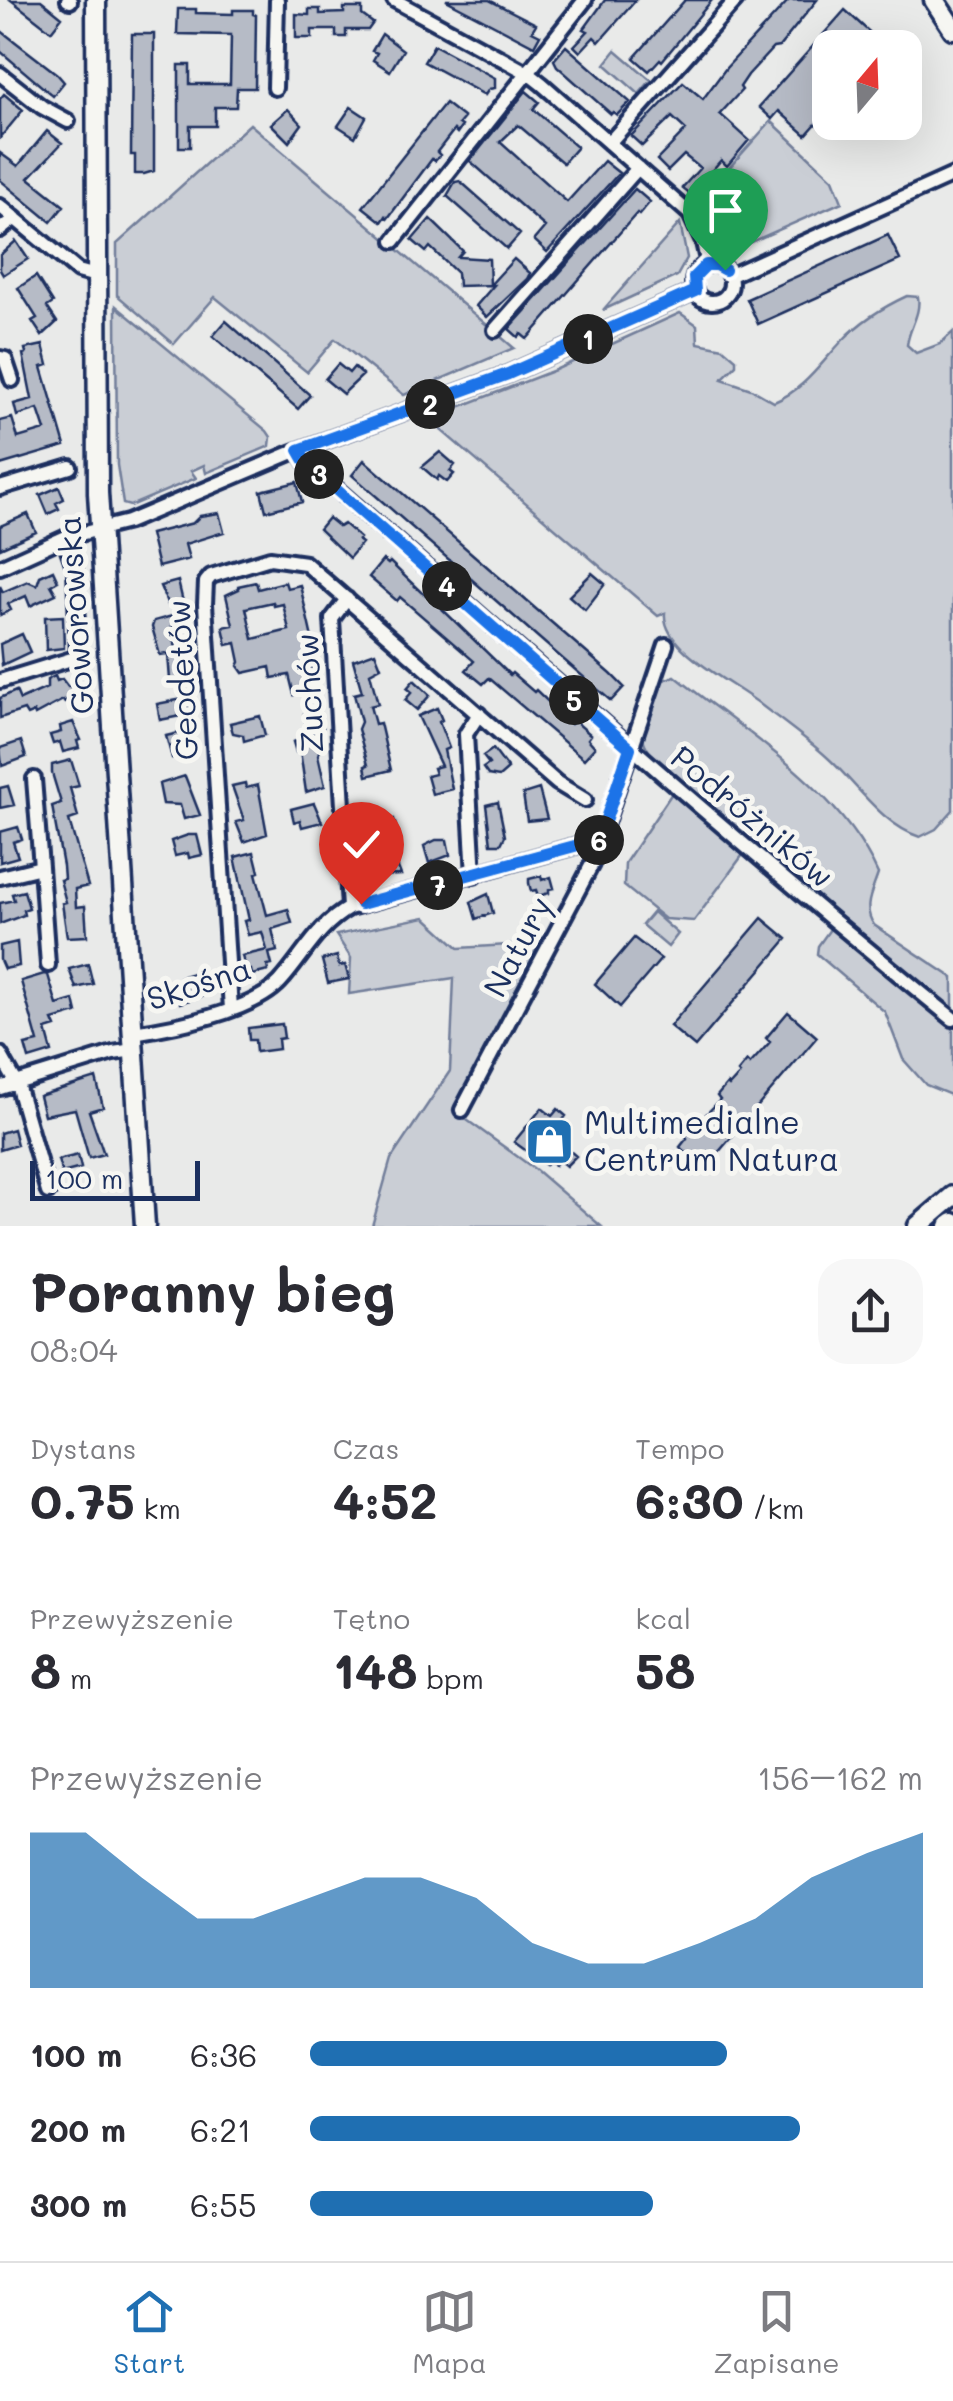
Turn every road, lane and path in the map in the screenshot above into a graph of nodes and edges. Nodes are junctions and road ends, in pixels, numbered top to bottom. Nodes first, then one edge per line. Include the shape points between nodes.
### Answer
1 (96, 0) edge
2 (277, 0) edge
3 (394, 0) edge
4 (585, 0) edge
5 (736, 0) edge
6 (934, 0) edge
7 (953, 29) edge
8 (528, 73) junction
9 (0, 74) edge
10 (275, 88) dead end
11 (68, 121) dead end
12 (609, 143) junction
13 (638, 168) junction
14 (953, 173) edge
15 (0, 206) edge
16 (14, 218) junction
17 (0, 230) edge
18 (394, 241) dead end
19 (708, 265) junction
20 (96, 276) junction
21 (729, 276) junction
22 (695, 291) junction
23 (494, 330) dead end
24 (0, 358) edge
25 (12, 380) dead end
26 (299, 450) junction
27 (70, 467) dead end
28 (0, 488) edge
29 (100, 527) junction
30 (64, 538) junction
31 (0, 566) edge
32 (346, 599) junction
33 (666, 645) dead end
34 (0, 681) edge
35 (479, 714) junction
36 (630, 748) junction
37 (34, 779) dead end
38 (585, 800) dead end
39 (597, 845) junction
40 (42, 866) junction
41 (474, 876) junction
42 (0, 877) edge
43 (348, 908) junction
44 (48, 964) dead end
45 (231, 1009) junction
46 (953, 1018) edge
47 (134, 1042) junction
48 (0, 1054) edge
49 (17, 1084) junction
50 (0, 1088) edge
51 (462, 1110) dead end
52 (48, 1192) dead end
53 (953, 1196) edge
54 (145, 1226) edge
55 (918, 1226) edge

1 - 20 street, Goworowska
2 - 10 street
3 - 8 street
4 - 8 street
5 - 12 street
6 - 7 street
8 - 12 street
8 - 18 street
9 - 11 street
12 - 13 street
13 - 19 street via 696,223
13 - 23 street
14 - 21 street
15 - 16 street
16 - 17 street
16 - 20 street via 78,271
19 - 21 street
19 - 22 street via 696,273
20 - 29 street, Goworowska
21 - 22 street via 722,299 705,301
22 - 26 street via 508,374
24 - 25 street
26 - 29 street via 128,522
26 - 36 street, Podróżników via 307,464
27 - 28 street
29 - 30 street
29 - 47 street, Goworowska
30 - 31 street
30 - 34 street via 75,569 78,657
32 - 35 street, Geodetów
32 - 43 street, Zuchów via 332,620
32 - 45 street, Geodetów via 305,563 284,558 224,571 206,582
33 - 36 street, Natury
35 - 38 street, Geodetów
35 - 41 street via 466,734
36 - 39 street, Natury
36 - 46 street, Podróżników
37 - 40 street
39 - 41 street, Skośna
39 - 51 street, Natury
40 - 42 street
40 - 44 street
41 - 43 street, Skośna
43 - 45 street, Skośna via 324,925 280,982
45 - 47 street, Skośna
47 - 49 street, Skośna
47 - 54 street, Goworowska
48 - 49 street
49 - 50 street, Skośna
49 - 52 street
53 - 55 street

